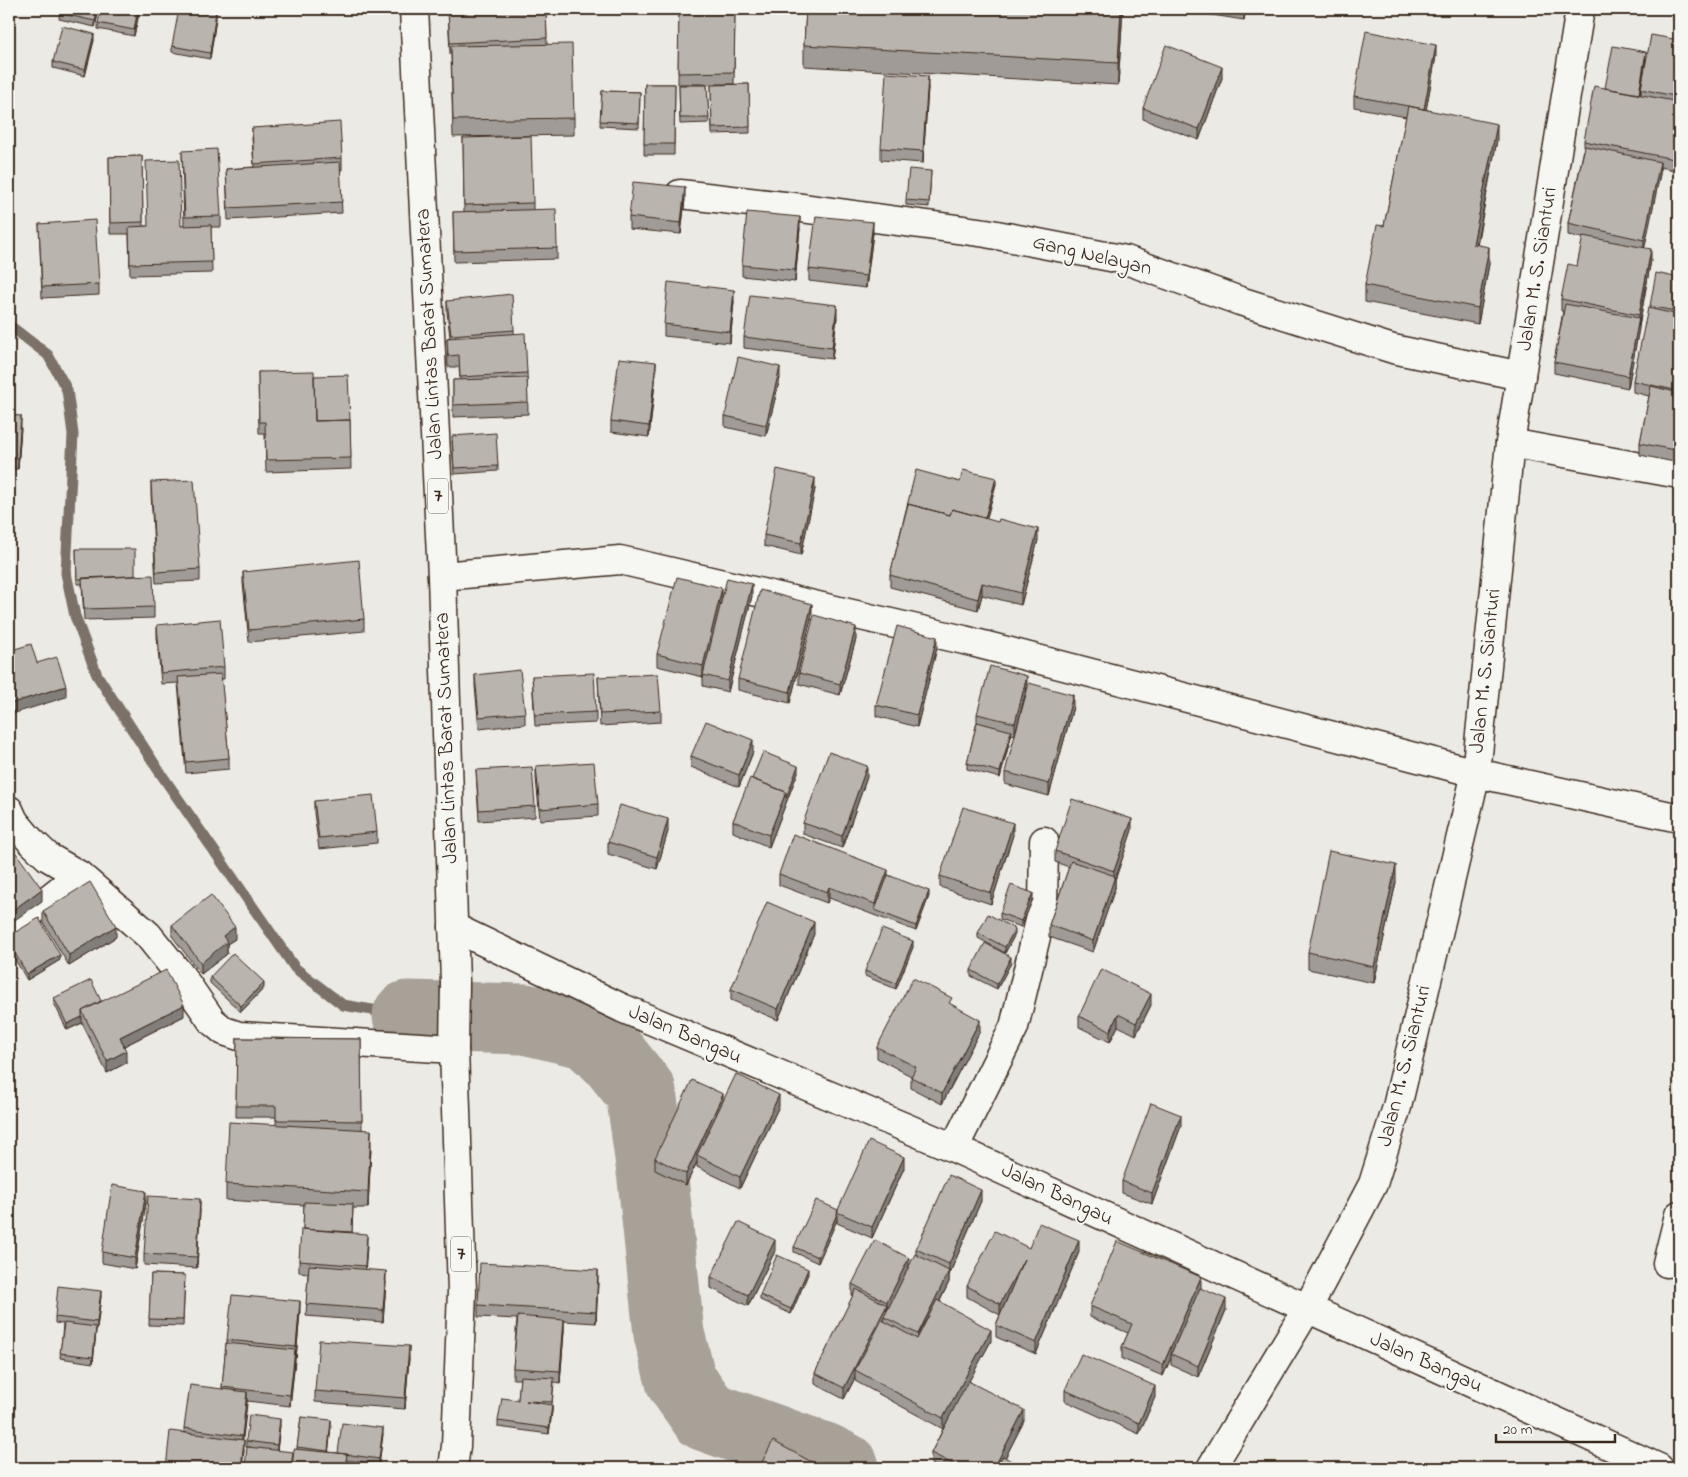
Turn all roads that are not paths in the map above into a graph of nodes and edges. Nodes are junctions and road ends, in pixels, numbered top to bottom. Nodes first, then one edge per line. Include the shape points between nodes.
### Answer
1 (414, 9) edge
2 (1580, 9) edge
3 (680, 194) edge
4 (1521, 376) junction
5 (1510, 443) junction
6 (1679, 474) edge
7 (442, 576) junction
8 (1476, 772) junction
9 (9, 810) edge
10 (1679, 818) edge
11 (1044, 841) dead end
12 (79, 875) junction
13 (452, 927) junction
14 (9, 930) edge
15 (454, 1044) junction
16 (954, 1148) junction
17 (1679, 1215) edge
18 (1667, 1262) dead end
19 (1307, 1309) junction
20 (453, 1468) edge
21 (1211, 1468) edge
22 (1659, 1468) edge

1 - 7 main road, Jalan Lintas Barat Sumatera / 7
2 - 4 main road, Jalan M. S. Sianturi
3 - 4 main road, Gang Nelayan via 986,233 1126,260 1240,301 1393,349
4 - 5 main road, Jalan M. S. Sianturi
5 - 6 main road
5 - 8 main road, Jalan M. S. Sianturi
7 - 8 main road via 620,560 964,640
7 - 13 main road, Jalan Lintas Barat Sumatera / 7
8 - 10 main road
8 - 19 main road, Jalan M. S. Sianturi via 1397,1107 1373,1184
9 - 12 main road via 30,840
11 - 16 main road via 1043,908 1014,1026
12 - 14 main road
12 - 15 main road via 148,935 212,1020 224,1031 239,1036
13 - 15 main road, Jalan Lintas Barat Sumatera / 7
13 - 16 main road, Jalan Bangau via 622,1008
15 - 20 main road, Jalan Lintas Barat Sumatera / 7 via 462,1291
16 - 19 main road, Jalan Bangau
17 - 18 main road
19 - 21 main road, Jalan M. S. Sianturi
19 - 22 main road, Jalan Bangau

